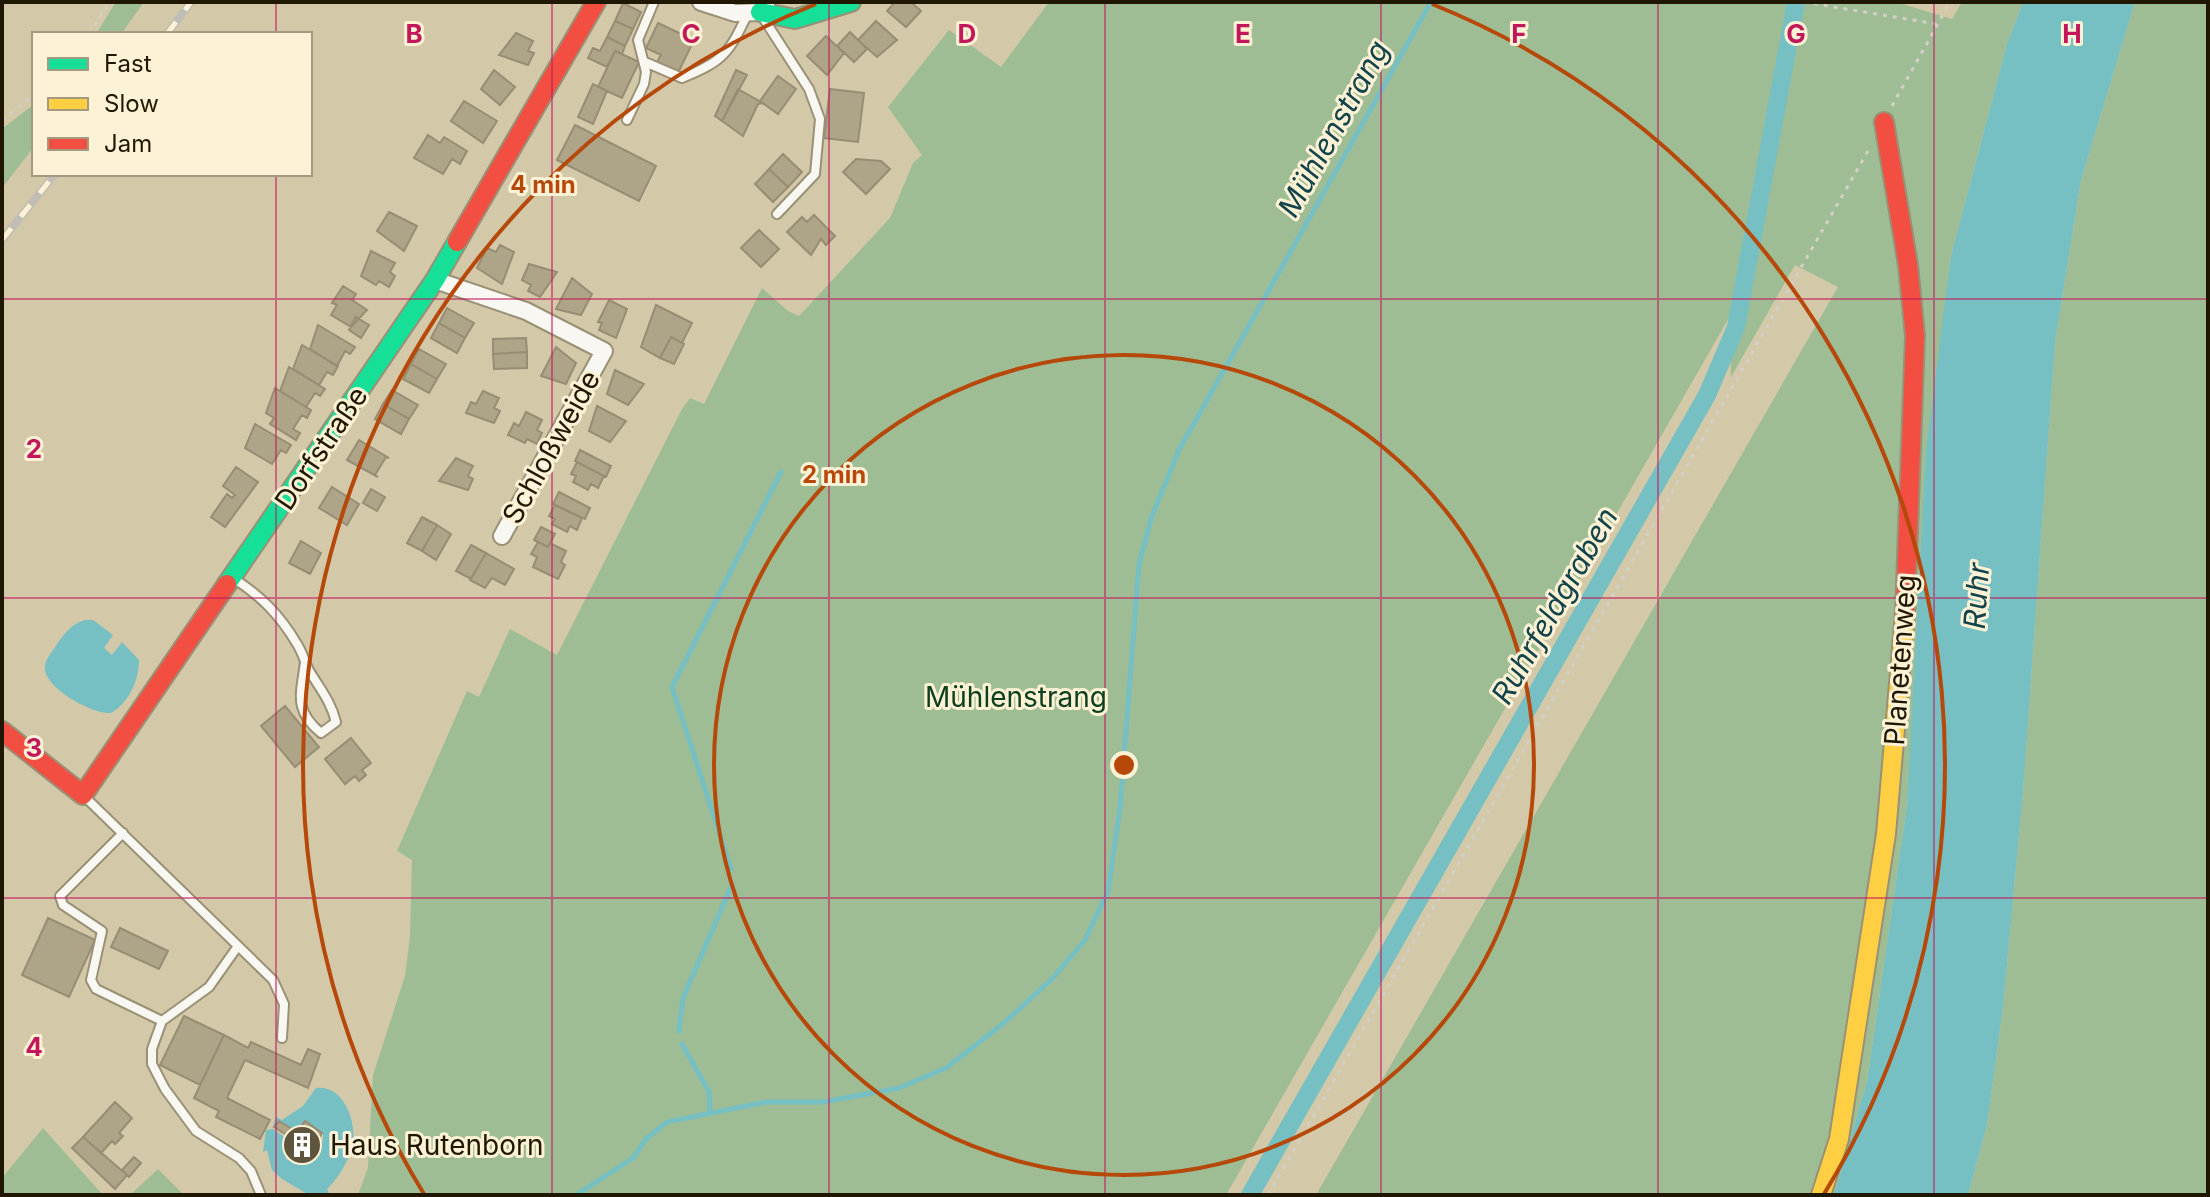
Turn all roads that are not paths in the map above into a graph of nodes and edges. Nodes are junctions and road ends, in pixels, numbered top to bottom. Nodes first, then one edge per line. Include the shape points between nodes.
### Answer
1 (596, 2) edge
2 (654, 2) edge
3 (701, 2) edge
4 (851, 2) edge
5 (759, 9) edge
6 (645, 62) junction
7 (627, 120) dead end
8 (1884, 122) road end
9 (777, 214) dead end
10 (435, 280) junction
11 (502, 536) dead end
12 (232, 577) junction
13 (305, 662) junction
14 (2, 731) edge
15 (83, 795) junction
16 (123, 833) junction
17 (238, 946) junction
18 (162, 1021) junction
19 (282, 1038) dead end
20 (261, 1195) edge
21 (1821, 1195) edge

1 - 10 street, Dorfstraße
2 - 6 lane via 638,40
3 - 5 street via 735,13
4 - 5 street via 795,19
5 - 6 lane via 715,65 682,78
5 - 9 lane via 809,89 820,119 815,174
6 - 7 lane via 644,84
8 - 21 street, Planetenweg via 1915,336 1904,647 1886,834 1854,1055 1839,1139
10 - 11 street, Schloßweide via 526,311 604,351
10 - 12 street, Dorfstraße
12 - 13 lane via 277,612
12 - 15 street, Dorfstraße
13 - 13 lane via 331,703 336,722 321,733 306,721 300,703
14 - 15 street
15 - 16 lane
16 - 17 lane
16 - 18 lane via 60,896 63,905 102,931 91,980 96,989
17 - 18 lane via 209,987
17 - 19 lane via 281,992
18 - 20 lane via 152,1064 165,1089 196,1131 251,1171

